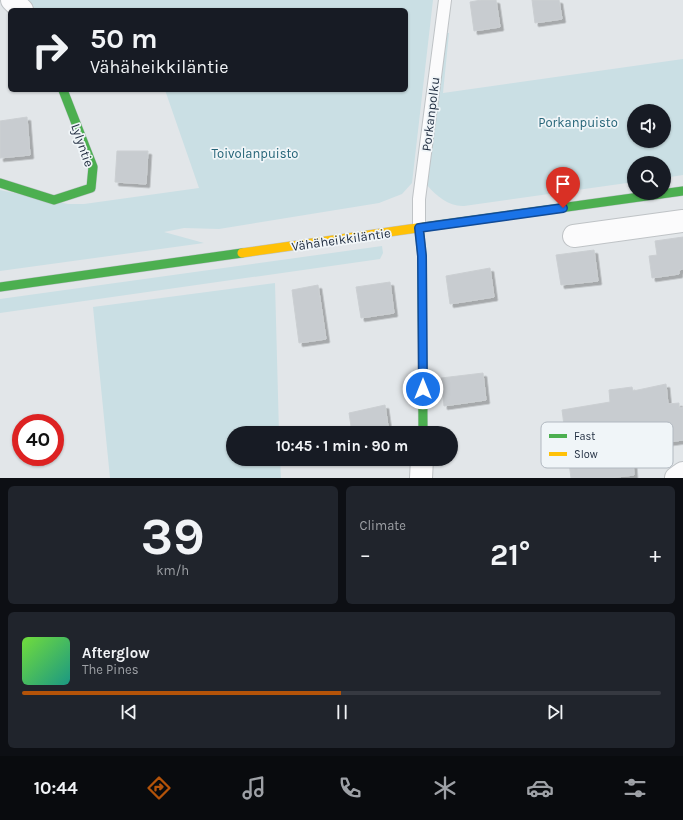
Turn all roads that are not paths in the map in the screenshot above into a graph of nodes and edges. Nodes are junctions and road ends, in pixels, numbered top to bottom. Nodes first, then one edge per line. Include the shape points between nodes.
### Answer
1 (12, 0) edge
2 (445, 0) edge
3 (20, 8) edge
4 (64, 92) edge
5 (0, 183) edge
6 (683, 191) edge
7 (683, 222) edge
8 (419, 228) junction
9 (574, 236) dead end
10 (0, 287) edge
11 (423, 426) edge
12 (422, 466) edge
13 (683, 473) edge
14 (422, 478) edge
15 (676, 478) edge

1 - 3 street
2 - 8 lane, Porkanpolku via 419,199
4 - 5 street, Lylyntie via 93,167 91,188 54,200
6 - 8 street, Vähäheikkiläntie
7 - 9 street
8 - 10 street, Vähäheikkiläntie
8 - 11 street via 422,256
12 - 14 street
13 - 15 street

